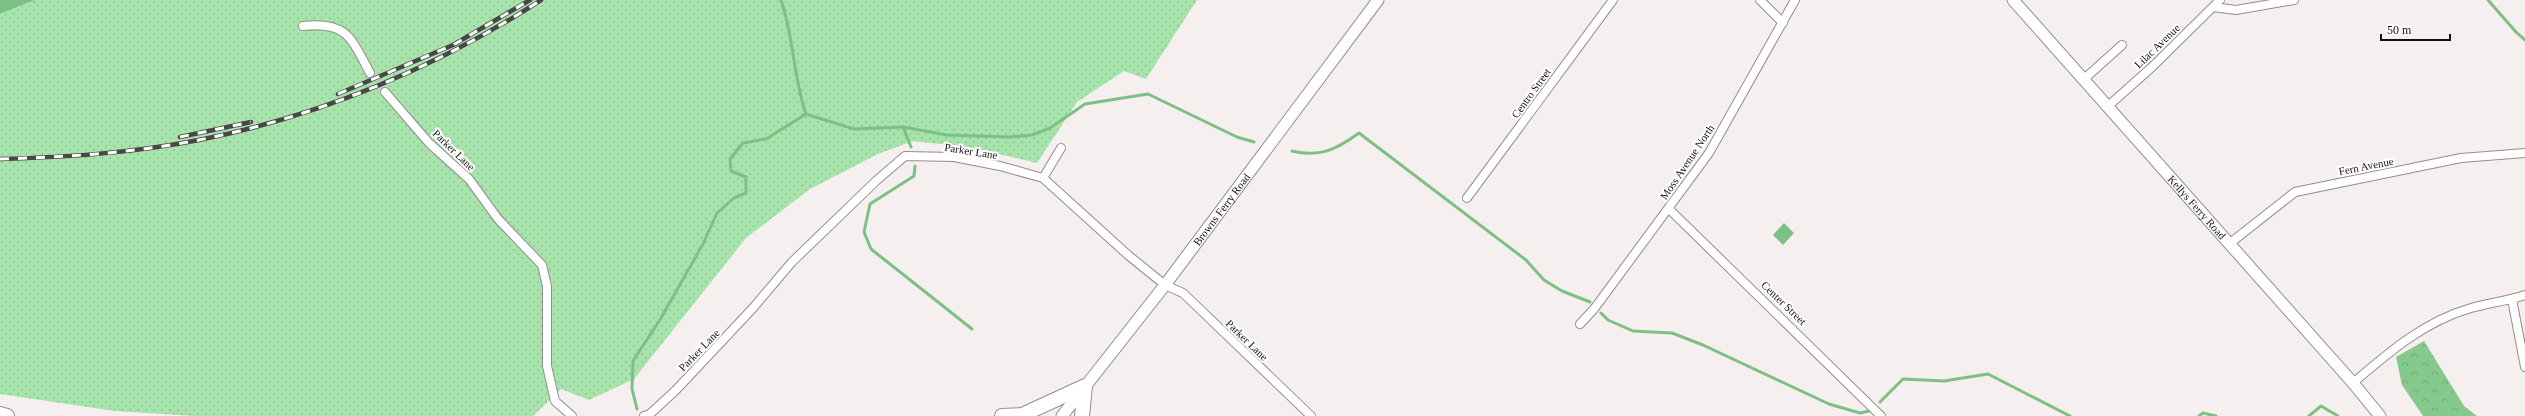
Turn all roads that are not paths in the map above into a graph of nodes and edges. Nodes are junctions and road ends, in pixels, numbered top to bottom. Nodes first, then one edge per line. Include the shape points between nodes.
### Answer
1 (1378, 0) edge
2 (1612, 0) edge
3 (1760, 0) edge
4 (1795, 0) edge
5 (2013, 0) edge
6 (2220, 0) edge
7 (2294, 0) edge
8 (2213, 7) junction
9 (1783, 23) junction
10 (303, 26) dead end
11 (2122, 45) dead end
12 (370, 73) tunnel mouth
13 (2084, 80) junction
14 (385, 92) tunnel mouth
15 (2107, 107) junction
16 (1061, 148) dead end
17 (2525, 153) edge
18 (1043, 178) junction
19 (1467, 198) dead end
20 (1669, 208) junction
21 (2229, 244) junction
22 (1165, 285) junction
23 (2525, 295) edge
24 (2512, 299) junction
25 (1580, 324) dead end
26 (2525, 367) edge
27 (2353, 383) junction
28 (1085, 386) junction
29 (0, 414) edge
30 (7, 416) edge
31 (572, 416) edge
32 (644, 416) edge
33 (1002, 416) edge
34 (1062, 416) edge
35 (1082, 416) edge
36 (1311, 416) edge
37 (1881, 416) edge
38 (2380, 416) edge

1 - 22 street, Browns Ferry Road
2 - 19 street, Centro Street
3 - 9 street
4 - 9 street, Moss Avenue North
5 - 13 street, Kellys Ferry Road
6 - 8 street, Lilac Avenue
7 - 8 street via 2236,10
8 - 15 street, Lilac Avenue
9 - 20 street, Moss Avenue North via 1709,153
10 - 12 street via 321,24 337,27 353,40
11 - 13 street
13 - 15 street, Kellys Ferry Road
14 - 31 street, Parker Lane via 429,143 468,179 498,218 542,265 547,286 547,366 555,401
15 - 21 street, Kellys Ferry Road
16 - 18 street
17 - 21 street, Fern Avenue via 2461,158 2295,192
18 - 22 street, Parker Lane
18 - 32 street, Parker Lane via 954,157 905,156 792,262 681,385 650,414
20 - 25 street, Moss Avenue North
20 - 37 street, Center Street
21 - 27 street, Kellys Ferry Road
22 - 28 street, Browns Ferry Road
22 - 36 street, Parker Lane via 1183,293
23 - 24 street
24 - 26 street
24 - 27 street via 2471,308 2433,324 2395,347
27 - 38 street, Kellys Ferry Road
28 - 33 highway via 1022,415
28 - 34 street, Browns Ferry Road
28 - 35 highway
29 - 30 highway

